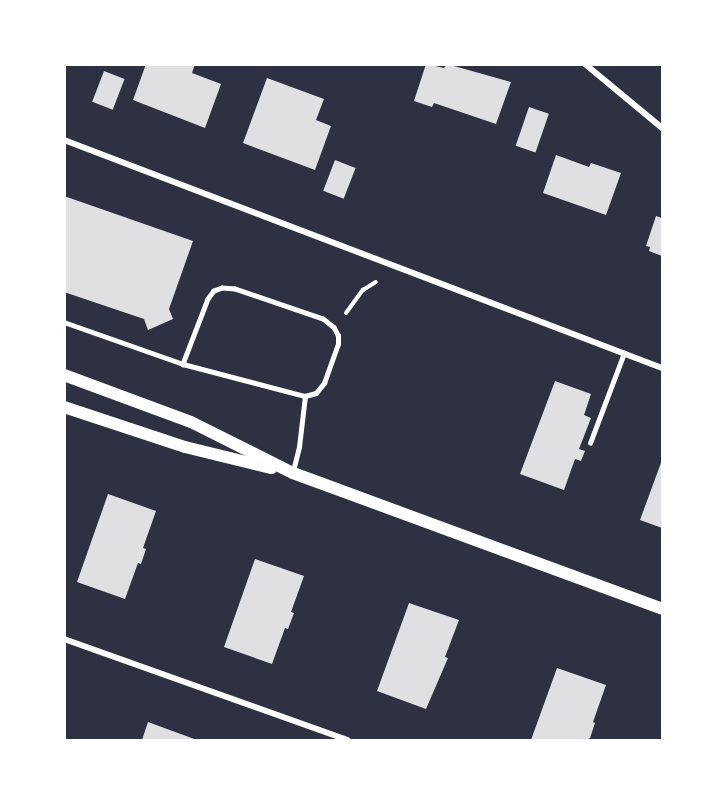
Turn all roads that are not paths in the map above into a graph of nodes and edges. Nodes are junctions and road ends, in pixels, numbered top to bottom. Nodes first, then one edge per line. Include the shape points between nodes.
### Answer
1 (585, 64) edge
2 (663, 129) edge
3 (64, 140) edge
4 (64, 322) edge
5 (624, 353) junction
6 (183, 364) junction
7 (663, 368) edge
8 (64, 375) edge
9 (305, 396) junction
10 (64, 407) edge
11 (590, 443) dead end
12 (292, 473) junction
13 (663, 609) edge
14 (64, 639) edge
15 (348, 741) edge

1 - 2 street
3 - 5 street
4 - 6 lane
5 - 7 street
5 - 11 lane
6 - 9 lane
6 - 9 lane via 208,299 222,288 235,289 312,315 334,328 338,344 324,383 316,393
8 - 12 main road via 191,422
9 - 12 lane
10 - 12 main road via 185,447
12 - 13 main road
14 - 15 street

